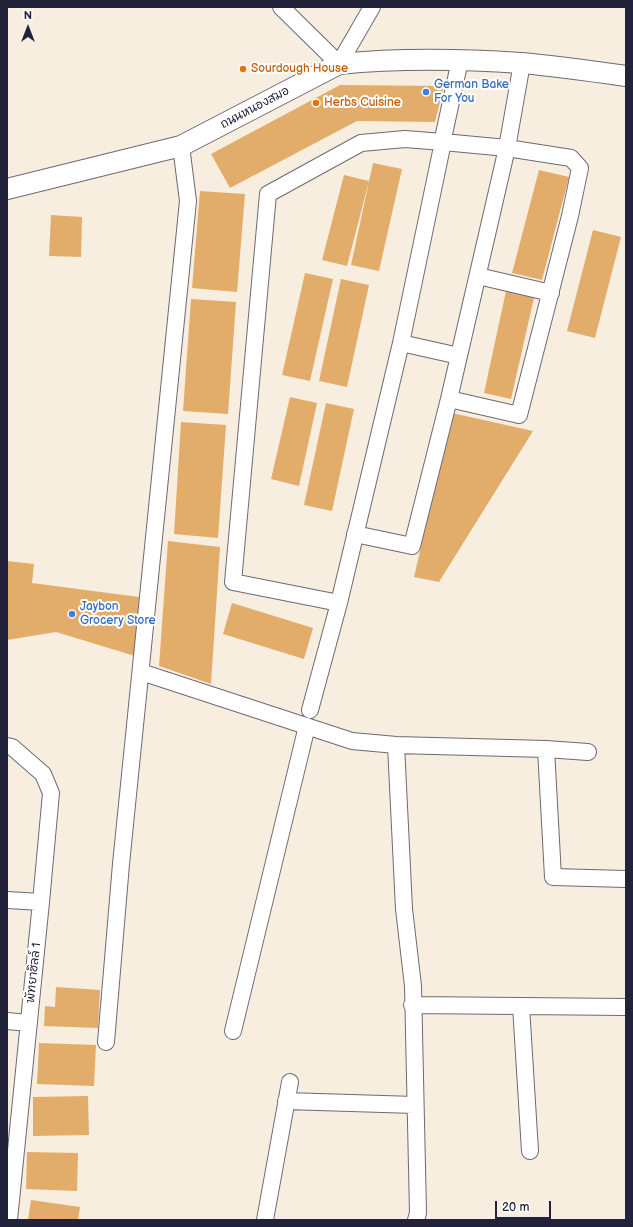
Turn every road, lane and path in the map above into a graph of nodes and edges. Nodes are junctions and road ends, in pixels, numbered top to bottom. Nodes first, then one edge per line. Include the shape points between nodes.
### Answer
1 (281, 7) edge
2 (372, 7) edge
3 (460, 60) junction
4 (522, 63) junction
5 (339, 64) junction
6 (626, 76) edge
7 (443, 142) junction
8 (181, 146) junction
9 (507, 148) junction
10 (7, 189) edge
11 (478, 276) junction
12 (550, 293) junction
13 (401, 343) junction
14 (459, 356) junction
15 (449, 399) junction
16 (355, 534) junction
17 (339, 603) junction
18 (141, 672) junction
19 (310, 710) dead end
20 (307, 726) junction
21 (396, 745) junction
22 (7, 746) edge
23 (546, 749) junction
24 (588, 752) dead end
25 (626, 879) edge
26 (7, 900) edge
27 (41, 902) junction
28 (412, 1004) junction
29 (521, 1006) junction
30 (626, 1007) edge
31 (7, 1020) edge
32 (29, 1023) junction
33 (233, 1031) dead end
34 (106, 1042) dead end
35 (290, 1082) dead end
36 (286, 1102) junction
37 (415, 1105) junction
38 (13, 1125) edge
39 (530, 1151) dead end
40 (9, 1220) edge
41 (265, 1220) edge
42 (416, 1220) edge

1 - 5 street
2 - 5 street
3 - 4 street, ถนนหนองสมอ
3 - 5 street, ถนนหนองสมอ
3 - 7 street
4 - 6 street, ถนนหนองสมอ
4 - 9 street
5 - 8 street, ถนนหนองสมอ
7 - 9 street
7 - 13 street
7 - 17 street via 405,139 361,143 268,194 233,582
8 - 10 street, ถนนหนองสมอ
8 - 18 street via 188,201
9 - 11 street
9 - 12 street via 571,158 580,168
11 - 12 street
11 - 14 street
12 - 15 street via 519,415
13 - 14 street
13 - 16 street
14 - 15 street
15 - 16 street via 412,546
16 - 17 street
17 - 19 street
18 - 20 street
18 - 34 street
20 - 21 street via 352,740
20 - 33 street
21 - 23 street
21 - 28 street via 404,910 413,986
22 - 27 street, พัทยาฮิลล์ 1 via 12,747 43,774 51,793
23 - 24 street
23 - 25 street via 553,877
26 - 27 street
27 - 32 street, พัทยาฮิลล์ 1
28 - 29 street
28 - 37 street
29 - 30 street
29 - 39 street
31 - 32 street
32 - 38 street, พัทยาฮิลล์ 1
35 - 36 street
36 - 37 street
36 - 41 street
37 - 42 street via 418,1213
38 - 40 street, พัทยาฮิลล์ 1

